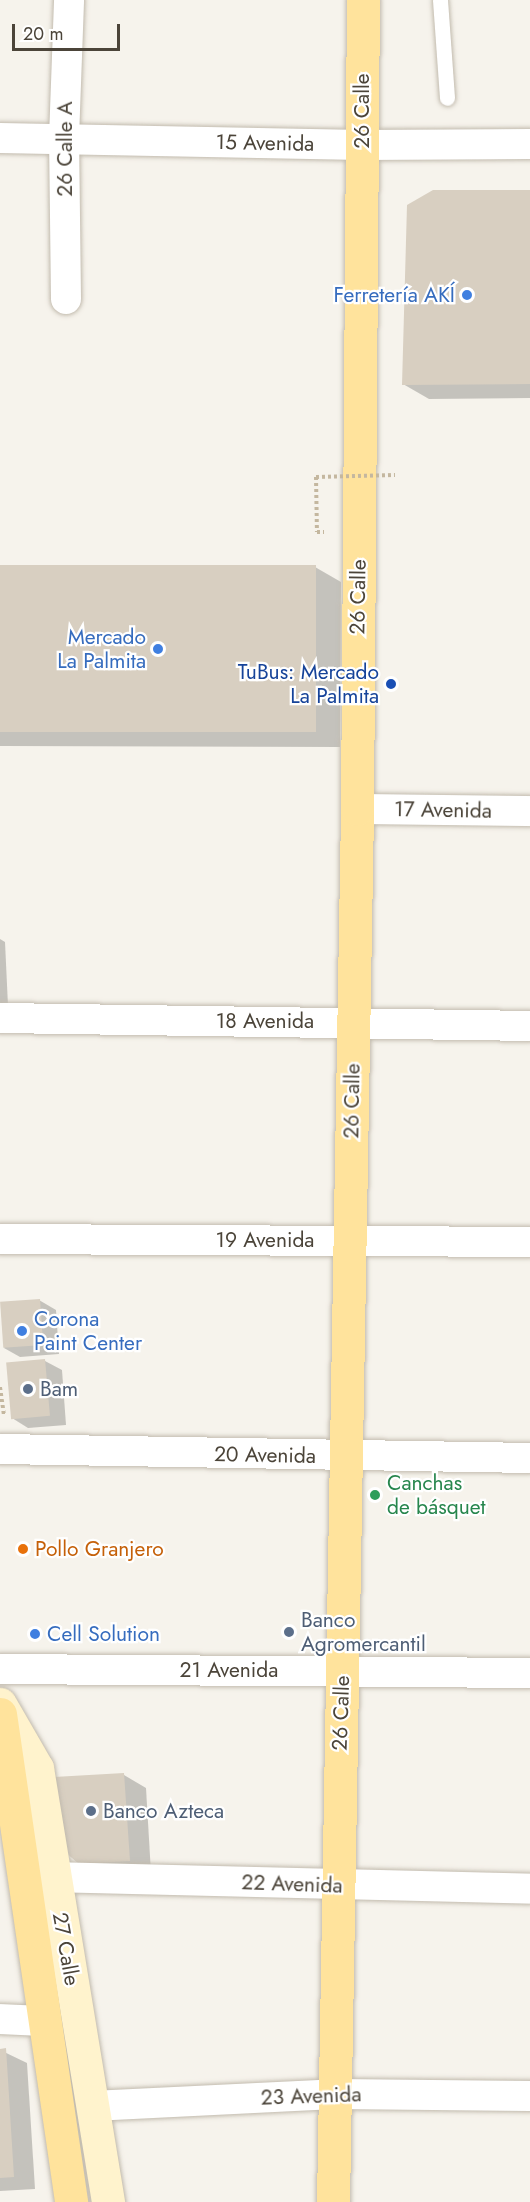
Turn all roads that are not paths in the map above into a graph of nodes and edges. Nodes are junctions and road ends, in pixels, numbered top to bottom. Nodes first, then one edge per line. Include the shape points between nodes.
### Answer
1 (69, 0) edge
2 (363, 0) edge
3 (440, 0) edge
4 (447, 98) dead end
5 (0, 138) edge
6 (64, 138) junction
7 (530, 144) edge
8 (362, 145) junction
9 (66, 299) dead end
10 (357, 809) junction
11 (530, 811) edge
12 (0, 1018) edge
13 (353, 1021) junction
14 (530, 1026) edge
15 (0, 1239) edge
16 (349, 1240) junction
17 (530, 1242) edge
18 (0, 1449) edge
19 (346, 1456) junction
20 (530, 1458) edge
21 (0, 1669) edge
22 (342, 1670) junction
23 (530, 1673) edge
24 (0, 1704) edge
25 (0, 1714) edge
26 (3, 1761) edge
27 (54, 1877) junction
28 (336, 1885) junction
29 (530, 1889) edge
30 (0, 2019) edge
31 (44, 2021) junction
32 (335, 2094) junction
33 (530, 2096) edge
34 (92, 2106) junction
35 (71, 2202) edge
36 (108, 2202) edge
37 (333, 2202) edge

1 - 6 street, 26 Calle A
2 - 8 main road, 26 Calle
3 - 4 lane
5 - 6 street, 15 Avenida
6 - 8 street, 15 Avenida
6 - 9 street, 26 Calle A
7 - 8 street, 15 Avenida
8 - 10 main road, 26 Calle
10 - 11 street, 17 Avenida
10 - 13 main road, 26 Calle
12 - 13 street, 18 Avenida
13 - 14 street, 18 Avenida
13 - 16 main road, 26 Calle
15 - 16 street, 19 Avenida
16 - 17 street, 19 Avenida
16 - 19 main road, 26 Calle
18 - 19 street, 20 Avenida
19 - 20 street, 20 Avenida
19 - 22 main road, 26 Calle
21 - 22 street, 21 Avenida
22 - 23 street, 21 Avenida
22 - 28 main road, 26 Calle
24 - 27 street, 27 Calle via 37,1768
25 - 26 main road, 27 Calle
26 - 31 main road, 27 Calle
27 - 28 street, 22 Avenida
27 - 34 street, 27 Calle
28 - 29 street, 22 Avenida
28 - 32 main road, 26 Calle
30 - 31 street
31 - 35 main road, 27 Calle
32 - 33 street, 23 Avenida
32 - 34 street, 23 Avenida
32 - 37 main road, 26 Calle
34 - 36 street, 27 Calle

